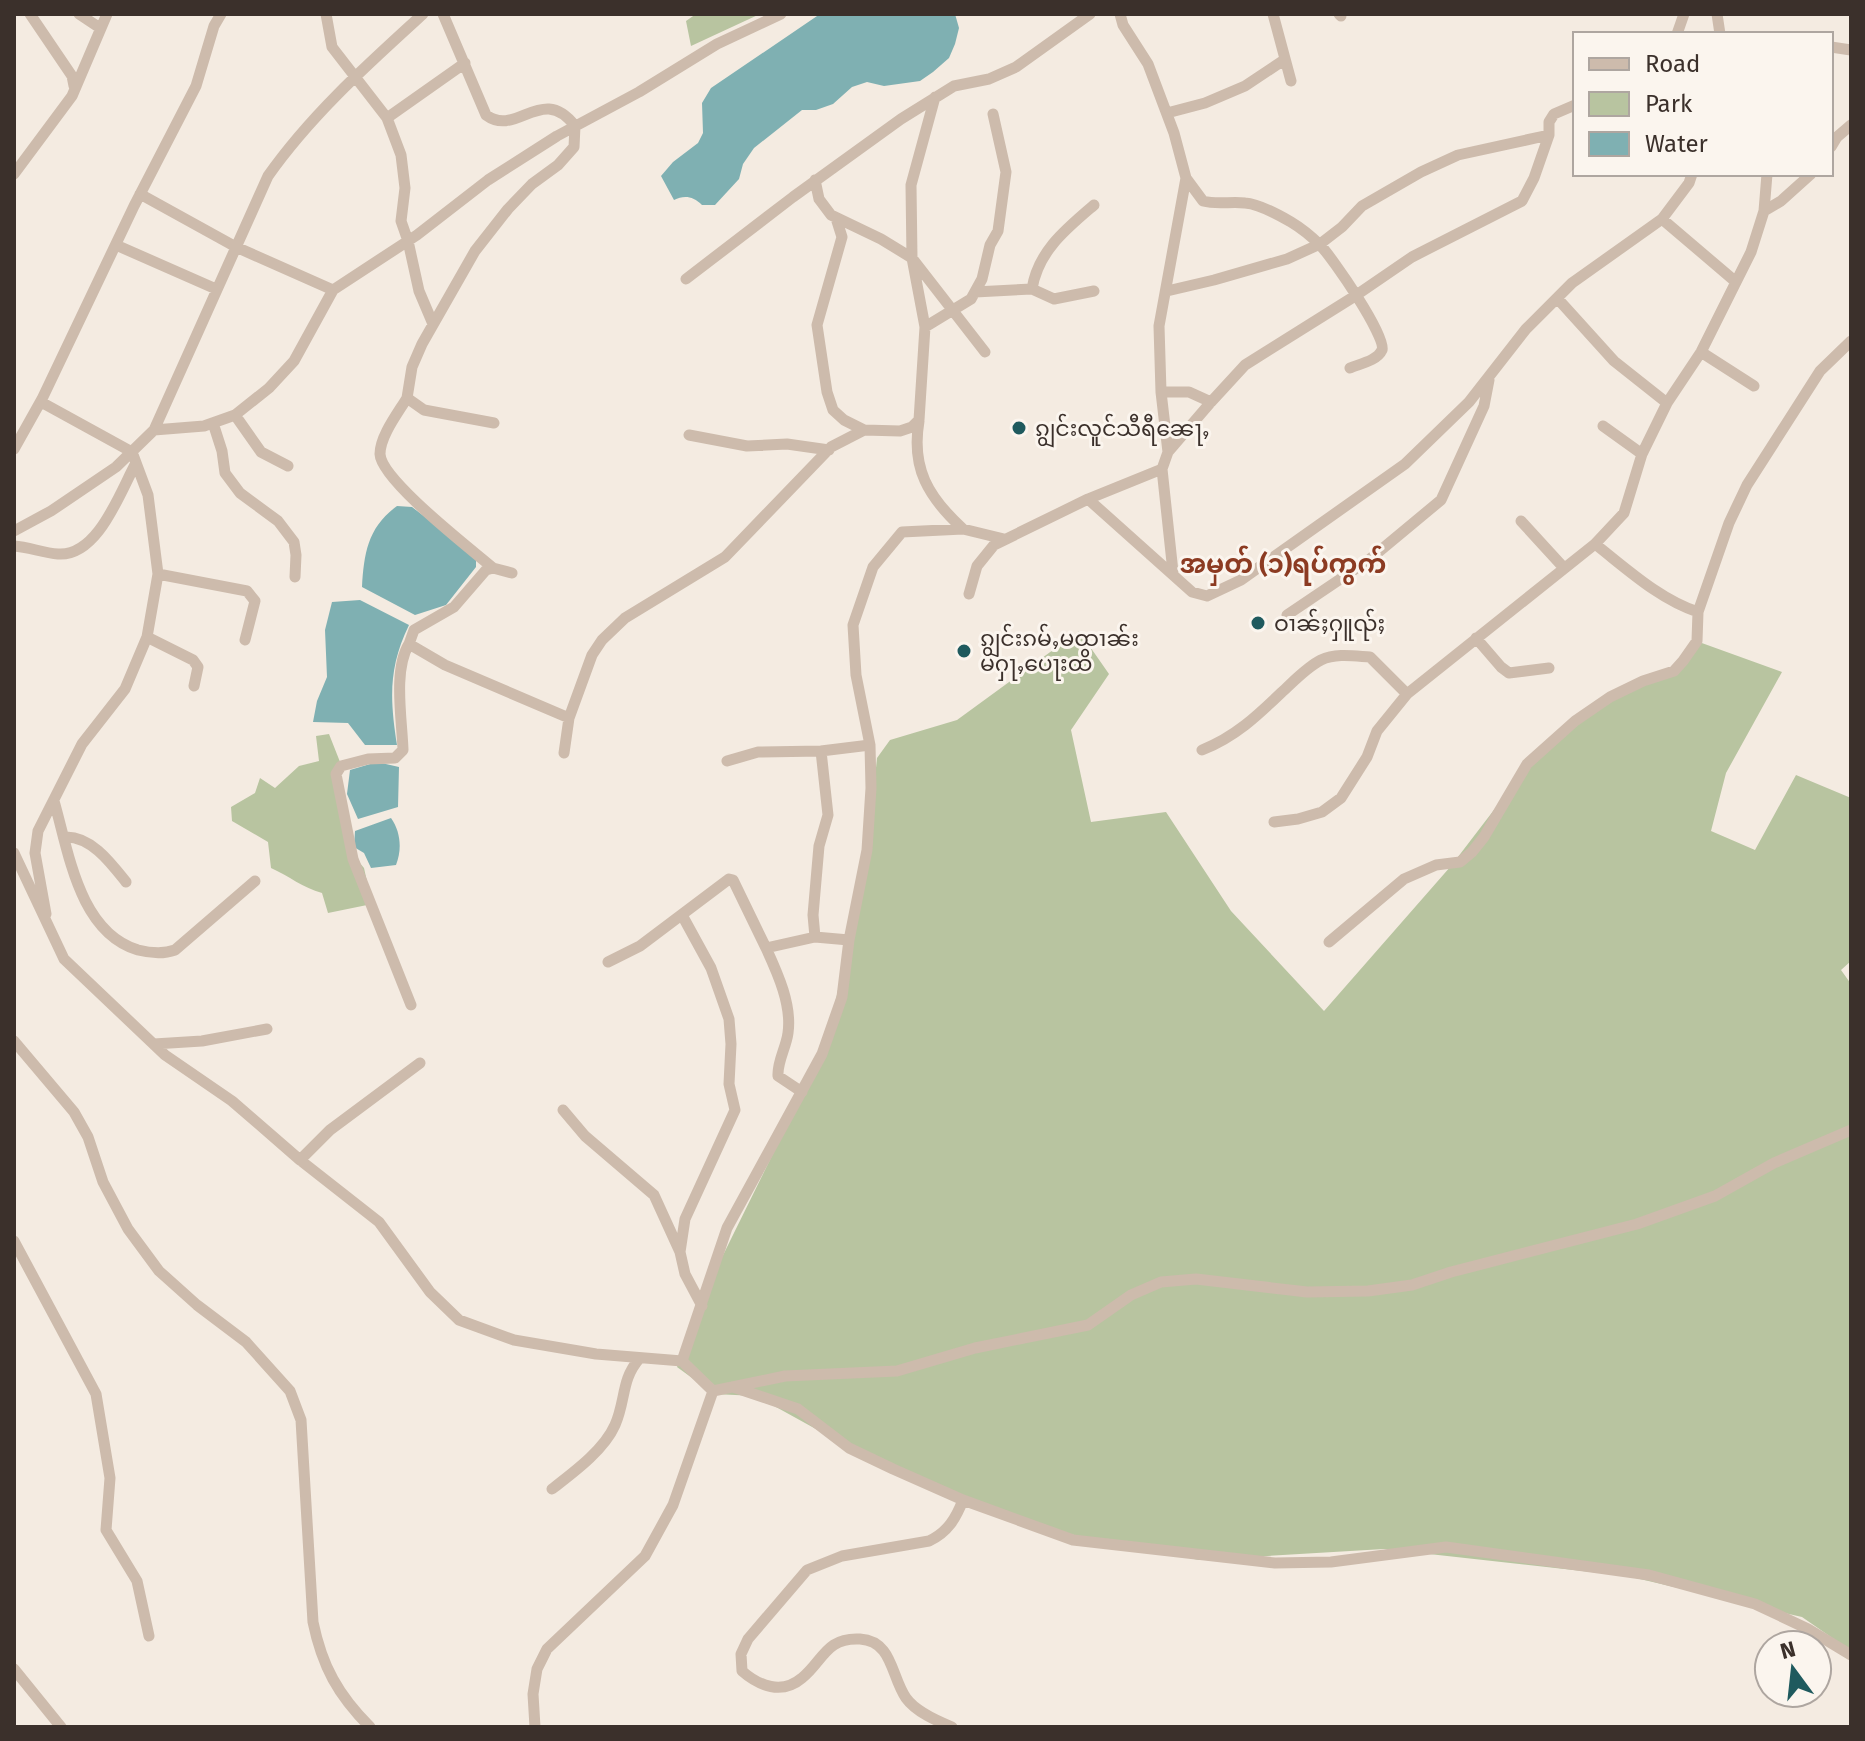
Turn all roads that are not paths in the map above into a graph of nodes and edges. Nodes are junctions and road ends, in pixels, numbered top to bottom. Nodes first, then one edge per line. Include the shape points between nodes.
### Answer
1 (30, 14) edge
2 (79, 14) edge
3 (107, 14) edge
4 (221, 14) edge
5 (326, 14) edge
6 (423, 14) edge
7 (443, 14) edge
8 (781, 14) edge
9 (1090, 14) edge
10 (1120, 14) edge
11 (1273, 14) edge
12 (100, 28) junction
13 (1284, 60) junction
14 (465, 63) junction
15 (355, 76) junction
16 (1291, 81) dead end
17 (74, 86) junction
18 (935, 97) junction
19 (1573, 106) edge
20 (1167, 113) junction
21 (993, 114) dead end
22 (387, 118) junction
23 (1851, 125) edge
24 (575, 126) junction
25 (1549, 135) junction
26 (1833, 144) edge
27 (14, 174) edge
28 (1691, 176) edge
29 (1767, 176) edge
30 (1809, 176) edge
31 (1186, 178) junction
32 (815, 180) junction
33 (140, 194) junction
34 (1094, 205) dead end
35 (1764, 211) junction
36 (836, 218) junction
37 (1662, 219) junction
38 (408, 241) junction
39 (1320, 244) junction
40 (116, 245) junction
41 (236, 247) junction
42 (912, 258) junction
43 (686, 279) dead end
44 (1736, 282) junction
45 (216, 289) junction
46 (1032, 289) junction
47 (333, 290) junction
48 (1094, 291) dead end
49 (1167, 291) junction
50 (975, 292) junction
51 (1355, 296) junction
52 (1557, 298) junction
53 (952, 310) junction
54 (433, 324) junction
55 (925, 327) junction
56 (1851, 341) edge
57 (985, 352) dead end
58 (1701, 352) junction
59 (1350, 368) dead end
60 (1490, 375) junction
61 (1754, 386) dead end
62 (1161, 392) junction
63 (407, 398) junction
64 (41, 402) junction
65 (1211, 402) junction
66 (1667, 403) junction
67 (235, 415) junction
68 (919, 420) junction
69 (213, 423) junction
70 (494, 423) dead end
71 (1603, 426) dead end
72 (154, 430) junction
73 (864, 430) junction
74 (689, 435) dead end
75 (14, 449) edge
76 (829, 450) junction
77 (1168, 452) junction
78 (1642, 454) junction
79 (134, 458) junction
80 (288, 466) dead end
81 (1162, 469) junction
82 (1088, 499) junction
83 (1521, 521) dead end
84 (963, 529) junction
85 (14, 531) edge
86 (1004, 539) junction
87 (1595, 544) junction
88 (14, 546) edge
89 (493, 568) junction
90 (1564, 568) junction
91 (1173, 572) junction
92 (512, 573) dead end
93 (158, 574) junction
94 (295, 577) dead end
95 (969, 594) dead end
96 (1698, 612) junction
97 (1287, 615) dead end
98 (147, 637) junction
99 (1476, 638) junction
100 (245, 640) dead end
101 (409, 644) junction
102 (1549, 668) dead end
103 (194, 686) dead end
104 (1407, 694) junction
105 (569, 718) junction
106 (870, 745) junction
107 (1202, 750) dead end
108 (821, 751) junction
109 (564, 753) dead end
110 (727, 761) dead end
111 (54, 801) junction
112 (1274, 822) dead end
113 (65, 837) junction
114 (14, 853) edge
115 (255, 881) dead end
116 (126, 882) dead end
117 (682, 915) junction
118 (48, 926) junction
119 (815, 937) junction
120 (849, 940) junction
121 (1329, 942) dead end
122 (766, 948) junction
123 (608, 962) dead end
124 (411, 1005) dead end
125 (267, 1029) dead end
126 (14, 1041) edge
127 (154, 1044) junction
128 (420, 1063) dead end
129 (802, 1092) junction
130 (563, 1110) dead end
131 (1851, 1130) edge
132 (300, 1160) junction
133 (14, 1241) edge
134 (680, 1252) junction
135 (702, 1306) junction
136 (639, 1359) junction
137 (682, 1361) junction
138 (732, 1387) junction
139 (713, 1391) junction
140 (552, 1489) dead end
141 (963, 1500) junction
142 (149, 1636) dead end
143 (1851, 1655) edge
144 (14, 1669) edge
145 (61, 1727) edge
146 (370, 1727) edge
147 (535, 1727) edge
148 (952, 1727) edge

1 - 17 street
2 - 12 street
3 - 12 street
4 - 33 street via 196,86
5 - 15 street via 332,47
6 - 15 street
7 - 14 street
8 - 24 street via 717,44
9 - 18 street via 1016,67
10 - 20 street
11 - 13 street
12 - 17 street
13 - 16 street
13 - 20 street via 1245,86
14 - 22 street
14 - 24 street via 486,115 494,121 551,107 565,112
15 - 22 street
15 - 41 street via 268,176
17 - 27 street
18 - 32 street
18 - 42 street via 911,185
19 - 25 street via 1554,114
20 - 31 street
21 - 50 street via 1006,172 998,231
22 - 38 street via 401,155 401,221
23 - 26 street
24 - 38 street via 488,180
24 - 54 street via 574,147 508,209 475,251
25 - 39 street via 1458,155 1421,172 1362,206
25 - 51 street via 1522,201 1412,257
28 - 37 street
29 - 35 street
30 - 35 street
31 - 39 street via 1203,201 1253,205 1290,221
31 - 49 street
32 - 36 street via 819,199
32 - 43 street
33 - 40 street
33 - 41 street
34 - 46 street via 1047,249
35 - 44 street
36 - 42 street
36 - 73 street via 842,237 817,325 818,345 833,410
37 - 44 street
37 - 52 street
38 - 47 street
38 - 54 street
39 - 49 street via 1287,259
39 - 51 street
40 - 45 street
40 - 64 street
41 - 45 street
41 - 47 street
42 - 53 street
42 - 55 street
44 - 58 street
45 - 72 street
46 - 48 street via 1054,299
46 - 50 street
47 - 67 street via 294,361
49 - 62 street via 1159,326
50 - 53 street
51 - 59 street via 1383,346 1373,359
51 - 65 street via 1245,365
52 - 60 street
52 - 66 street via 1614,361
53 - 55 street
53 - 57 street
54 - 63 street via 412,367
55 - 68 street
56 - 96 street via 1820,371 1747,485
58 - 61 street
58 - 66 street
60 - 91 street via 1405,464 1241,580 1207,596 1192,592
60 - 97 street via 1484,406 1441,500 1370,559
62 - 65 street via 1189,392
62 - 77 street
63 - 70 street via 424,410
63 - 89 street via 382,443 380,456 387,471
64 - 75 street
64 - 79 street
65 - 77 street
66 - 78 street
67 - 69 street
67 - 80 street via 261,452
68 - 73 street via 900,431
68 - 84 street via 916,459 944,512
69 - 72 street
69 - 94 street via 225,473 294,542
71 - 78 street
72 - 79 street
73 - 76 street
74 - 76 street via 747,446
76 - 105 street via 725,557 625,618 602,640
77 - 81 street
78 - 87 street via 1624,513
79 - 85 street
79 - 88 street via 95,539 59,554
79 - 93 street via 148,495
81 - 82 street
81 - 91 street
82 - 86 street
82 - 91 street
83 - 90 street
84 - 86 street
84 - 106 street via 902,532 873,567 853,625 856,675
86 - 95 street via 977,566
87 - 90 street
87 - 96 street via 1644,583
89 - 92 street
89 - 101 street via 454,607 414,630
90 - 99 street
93 - 98 street
93 - 100 street via 247,591 255,601
96 - 121 street via 1697,641 1674,671 1610,697 1527,764 1472,852 1460,862 1436,865 1404,879
98 - 103 street via 193,660 198,667
98 - 111 street via 125,689 82,744
99 - 102 street via 1509,673
99 - 104 street
101 - 105 street
101 - 124 street via 400,672 403,750 395,758 341,766 336,774 353,859
104 - 107 street via 1370,657 1322,659 1250,723
104 - 112 street via 1377,731 1341,798 1322,812
105 - 109 street
106 - 108 street
106 - 120 street via 867,850
108 - 110 street via 758,752
108 - 119 street via 828,815 819,846
111 - 113 street
111 - 118 street via 35,842
113 - 115 street via 75,875 98,921 124,946 145,952 175,950
113 - 116 street via 84,841
114 - 118 street
117 - 122 street via 725,880 733,880
117 - 123 street
117 - 134 street via 711,968 729,1019 729,1084 735,1110 685,1219
118 - 127 street via 64,959
119 - 120 street
119 - 122 street
120 - 129 street via 842,997
122 - 129 street via 790,1019 778,1076
125 - 127 street
126 - 146 street via 74,1112 128,1229 159,1271 246,1342 290,1391 301,1420 319,1652 337,1689
127 - 132 street
128 - 132 street via 330,1130
129 - 135 street via 727,1228
130 - 134 street via 654,1195
131 - 138 street via 1715,1196 1637,1224 1412,1285 1307,1292 1196,1279 1161,1282 1131,1295 1088,1325 975,1348 897,1371 785,1376
132 - 136 street via 379,1222 430,1292 459,1320 514,1340
133 - 142 street via 96,1394 110,1478 106,1530 137,1581
134 - 135 street
135 - 137 street
136 - 137 street
136 - 140 street via 626,1377 608,1438
137 - 139 street
138 - 139 street
138 - 141 street via 798,1409 849,1448
139 - 147 street via 673,1505 645,1556 547,1649 533,1694
141 - 143 street via 1073,1540 1243,1560 1331,1562 1446,1547 1649,1575 1755,1604
141 - 148 street via 957,1517 929,1541 842,1556 807,1570 741,1654 742,1671 749,1678 779,1688 801,1679 831,1645 861,1639 877,1643 905,1697
144 - 145 street

